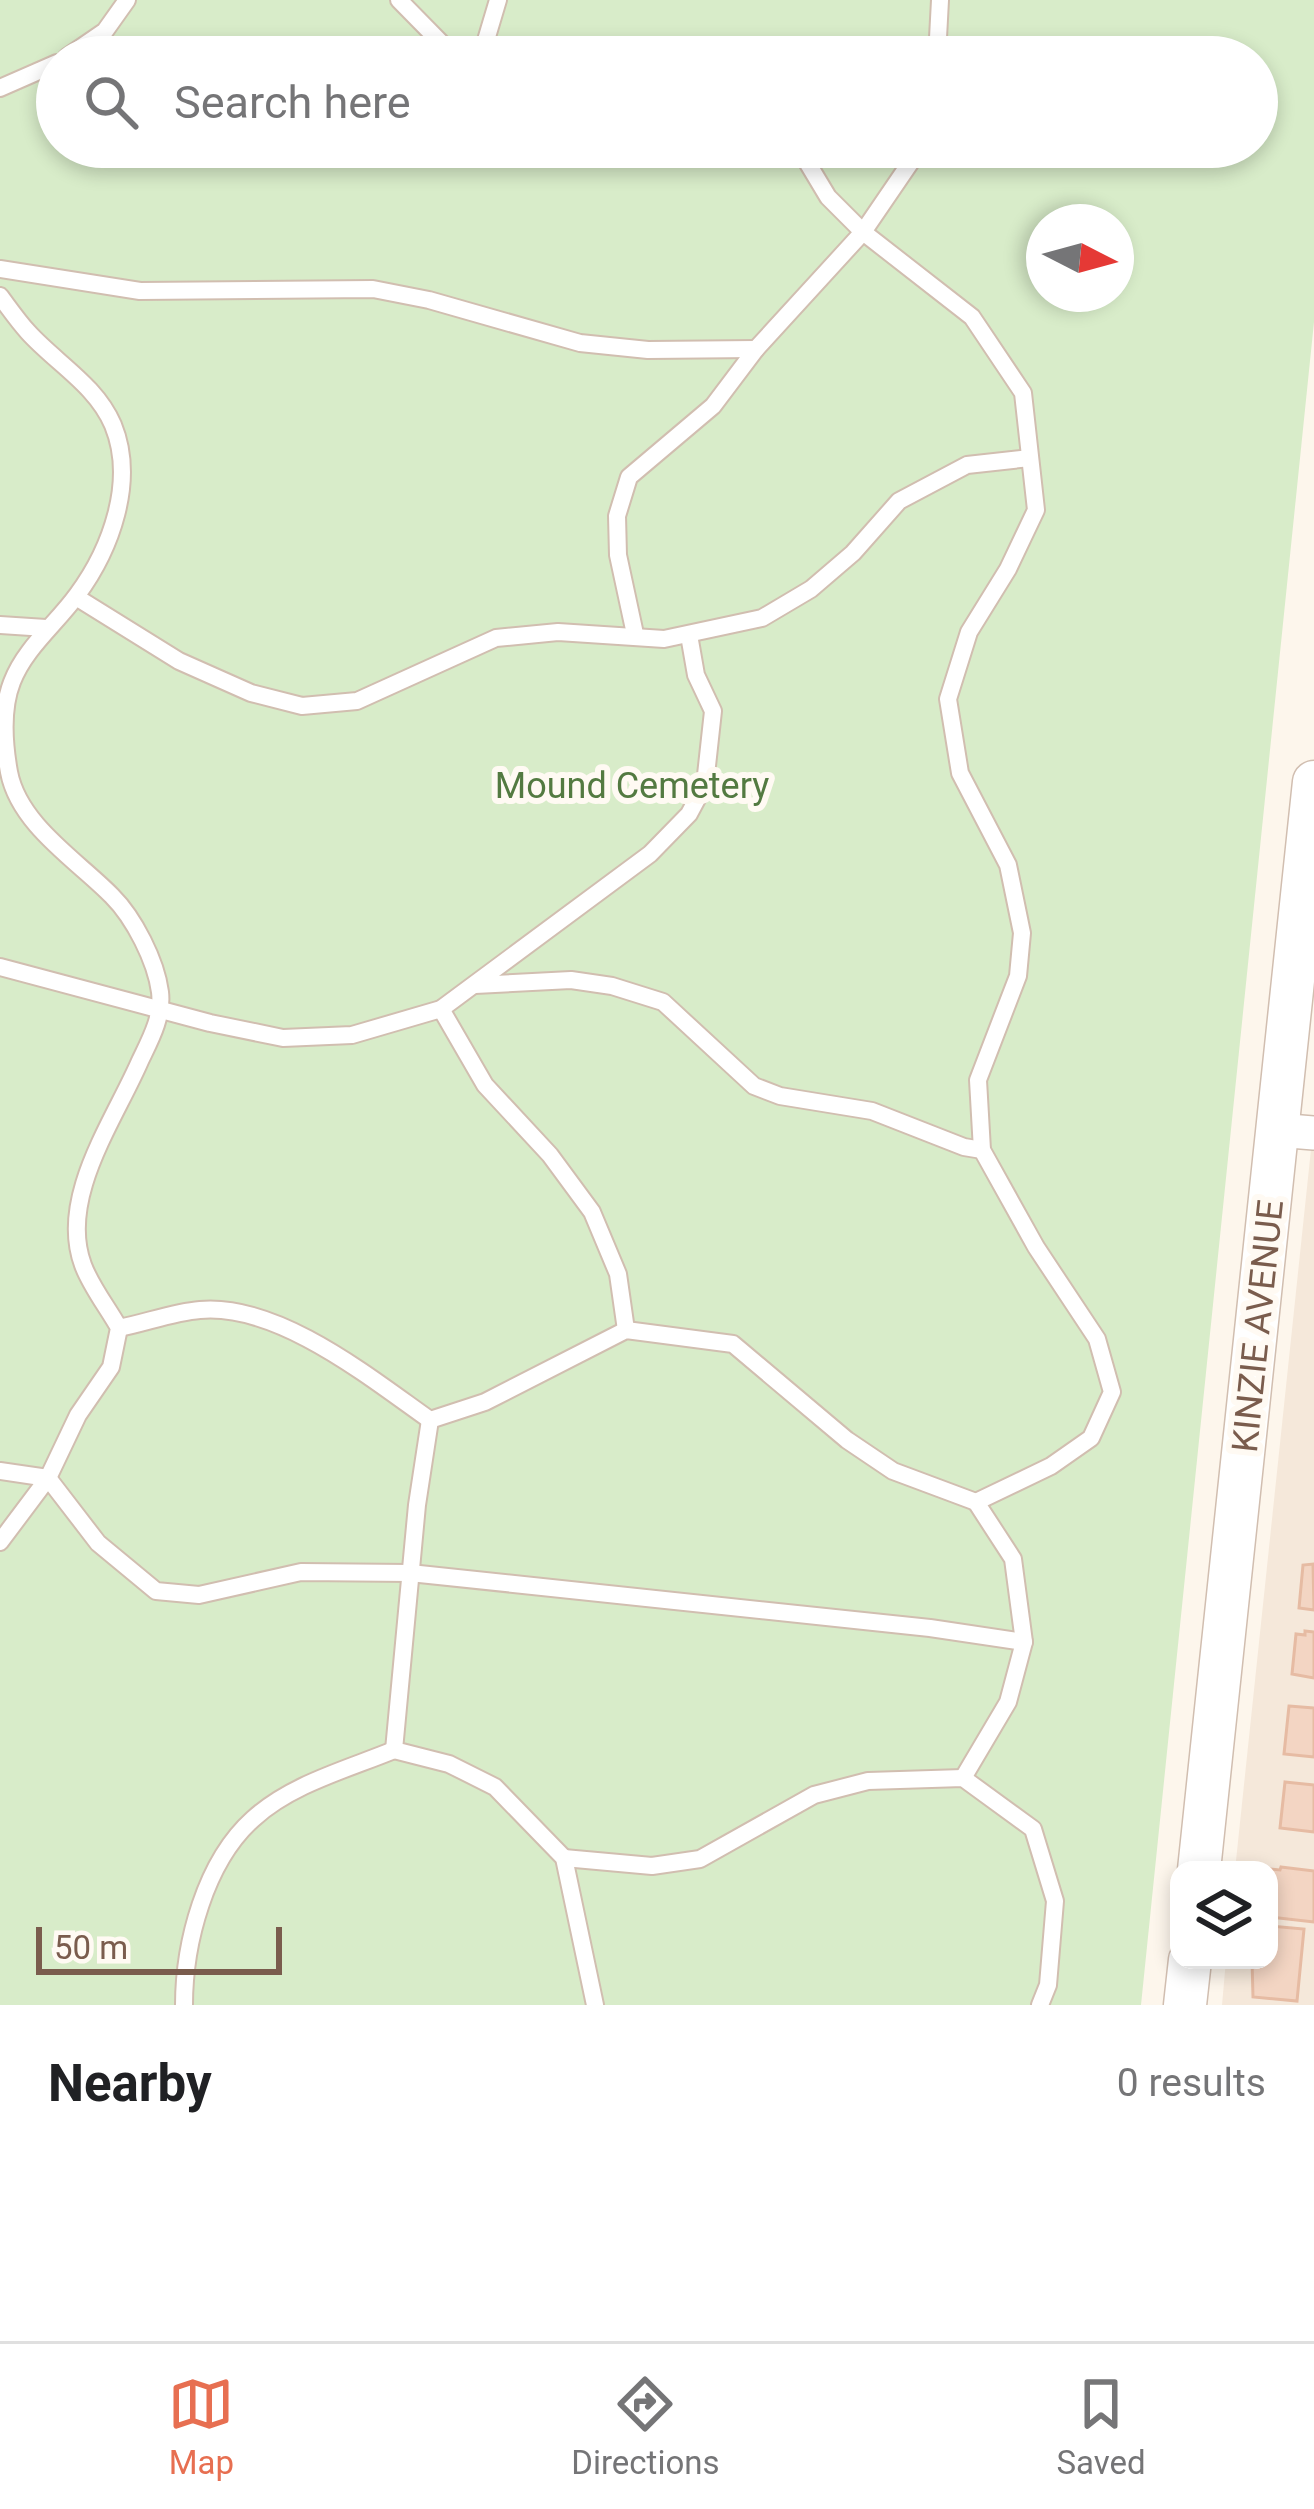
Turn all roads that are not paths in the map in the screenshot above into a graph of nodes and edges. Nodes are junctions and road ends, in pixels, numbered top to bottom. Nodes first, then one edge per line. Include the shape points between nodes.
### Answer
1 (127, 0) edge
2 (398, 0) edge
3 (498, 0) edge
4 (940, 0) edge
5 (98, 36) edge
6 (434, 36) edge
7 (487, 36) edge
8 (938, 36) edge
9 (36, 72) edge
10 (0, 88) edge
11 (811, 168) edge
12 (907, 168) edge
13 (863, 232) junction
14 (0, 269) edge
15 (0, 296) edge
16 (756, 349) junction
17 (1030, 458) junction
18 (76, 598) junction
19 (0, 625) edge
20 (46, 628) junction
21 (635, 634) junction
22 (689, 635) junction
23 (1314, 782) edge
24 (0, 968) edge
25 (474, 985) junction
26 (159, 1009) junction
27 (441, 1009) junction
28 (1296, 1132) edge
29 (982, 1150) junction
30 (119, 1328) junction
31 (626, 1330) junction
32 (430, 1420) junction
33 (0, 1471) edge
34 (48, 1478) junction
35 (976, 1502) junction
36 (0, 1542) edge
37 (410, 1574) junction
38 (1024, 1642) junction
39 (394, 1750) junction
40 (963, 1778) junction
41 (564, 1858) junction
42 (1200, 1861) edge
43 (1189, 1969) edge
44 (182, 2004) edge
45 (595, 2005) edge
46 (1040, 2005) edge
47 (1185, 2005) edge

1 - 5 lane
2 - 6 lane
3 - 7 lane
4 - 8 lane
9 - 10 lane
11 - 13 lane
12 - 13 lane
13 - 16 lane
13 - 17 lane via 972,317 1023,393
14 - 16 lane via 140,292 373,289 580,343
15 - 18 lane via 84,383 112,423 123,460 118,512
16 - 21 lane via 713,406 629,477 617,516 618,555
17 - 22 lane via 967,465 899,502 811,589 762,618
17 - 29 lane via 1036,510 969,632 948,699 960,773 1008,865 1022,934 1018,976 978,1079
18 - 20 lane
18 - 21 lane via 179,661 302,706 357,701 496,638
19 - 20 lane
20 - 26 lane via 12,682 4,733 10,779 61,853 115,898 149,956
21 - 22 lane
22 - 25 lane via 713,711 705,784 689,814 650,854
23 - 28 street, KINZIE AVENUE
24 - 26 lane
25 - 27 lane
25 - 29 lane via 571,980 663,1002 754,1086 872,1111
26 - 27 lane via 283,1038 352,1035
26 - 30 lane via 87,1175 75,1231 83,1268
27 - 31 lane via 484,1085 592,1212 618,1274
28 - 42 street, KINZIE AVENUE
29 - 35 lane via 1096,1340 1112,1392 1091,1438
30 - 32 lane via 198,1310 232,1311 283,1327
30 - 34 lane via 111,1367
31 - 32 lane via 485,1402
31 - 35 lane via 733,1344 893,1471
32 - 37 lane
33 - 34 lane
34 - 36 lane
34 - 37 lane via 98,1543 156,1591 199,1595 301,1573
35 - 38 lane via 1013,1559
37 - 38 lane
37 - 39 lane
38 - 40 lane via 1008,1702
39 - 41 lane via 495,1786
39 - 44 lane via 298,1789 252,1819 212,1874
40 - 41 lane via 868,1781 814,1795 700,1859 652,1866
40 - 46 lane via 1033,1829 1055,1901
41 - 45 lane
43 - 47 street

